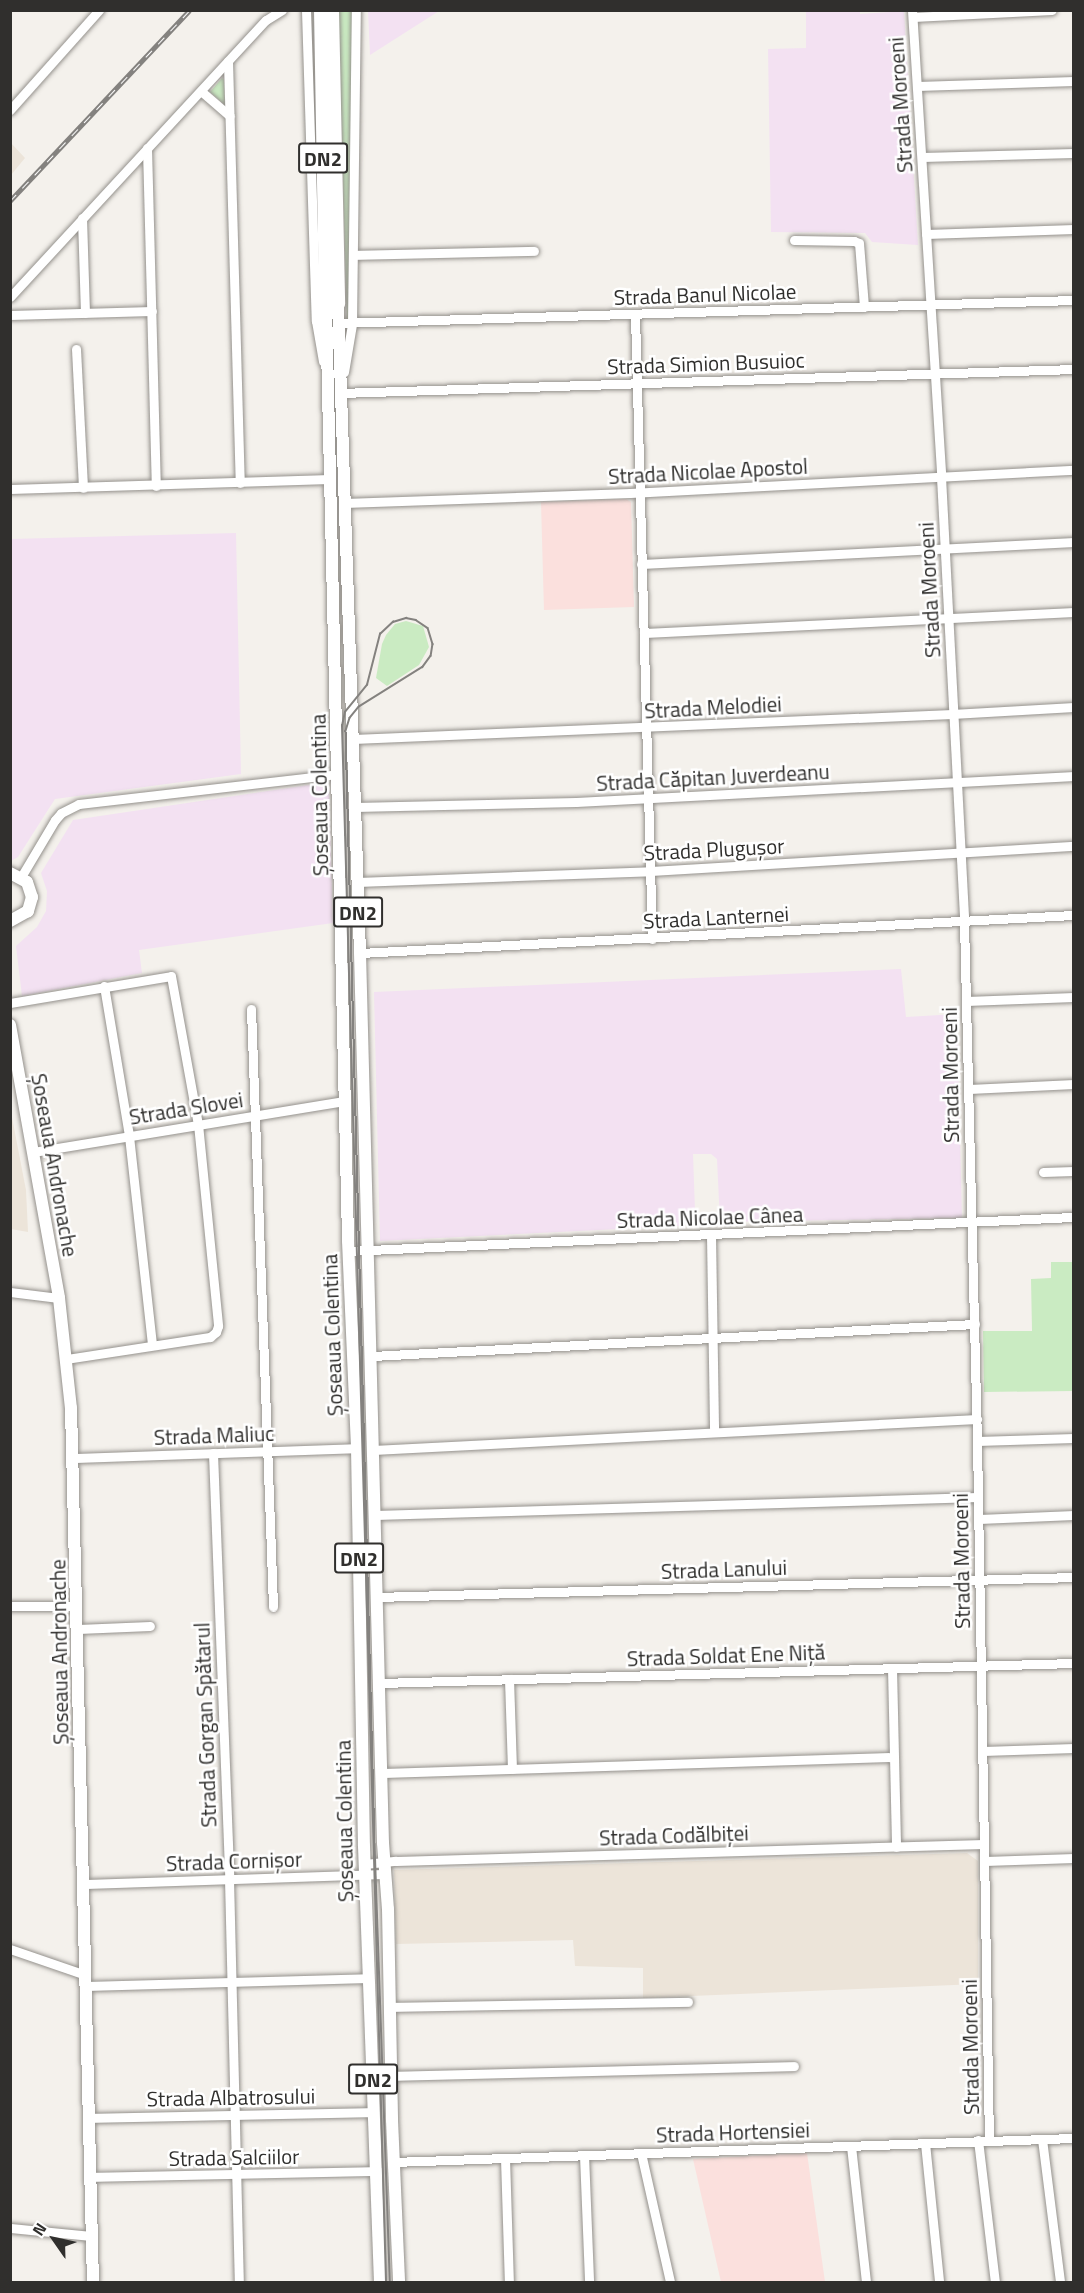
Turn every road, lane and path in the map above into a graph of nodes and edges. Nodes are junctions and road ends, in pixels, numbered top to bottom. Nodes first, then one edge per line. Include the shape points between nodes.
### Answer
1 (99, 10) edge
2 (282, 10) edge
3 (306, 10) edge
4 (321, 10) edge
5 (332, 10) edge
6 (356, 10) edge
7 (1052, 10) edge
8 (912, 14) edge
9 (228, 61) junction
10 (1074, 81) edge
11 (917, 86) junction
12 (201, 91) junction
13 (10, 110) edge
14 (230, 116) junction
15 (147, 148) junction
16 (1074, 153) edge
17 (922, 157) junction
18 (82, 218) junction
19 (1074, 229) edge
20 (926, 234) junction
21 (794, 240) dead end
22 (534, 251) dead end
23 (354, 255) junction
24 (10, 297) edge
25 (1074, 300) edge
26 (931, 304) junction
27 (332, 305) junction
28 (864, 307) junction
29 (152, 311) junction
30 (85, 313) junction
31 (10, 315) edge
32 (635, 315) junction
33 (338, 323) junction
34 (352, 324) junction
35 (76, 348) dead end
36 (1074, 369) edge
37 (934, 374) junction
38 (637, 383) junction
39 (327, 386) junction
40 (340, 393) junction
41 (1074, 470) edge
42 (941, 477) junction
43 (330, 479) junction
44 (240, 483) junction
45 (156, 486) junction
46 (83, 488) junction
47 (10, 489) edge
48 (639, 492) junction
49 (344, 503) junction
50 (1074, 542) edge
51 (945, 549) junction
52 (641, 564) junction
53 (1074, 612) edge
54 (949, 618) junction
55 (644, 633) junction
56 (1074, 707) edge
57 (952, 714) junction
58 (646, 728) junction
59 (353, 739) junction
60 (337, 774) junction
61 (1074, 776) edge
62 (957, 782) junction
63 (649, 799) junction
64 (355, 807) junction
65 (1074, 846) edge
66 (960, 852) junction
67 (651, 871) junction
68 (16, 875) edge
69 (357, 882) junction
70 (1074, 915) edge
71 (964, 921) junction
72 (12, 922) edge
73 (652, 939) junction
74 (360, 953) junction
75 (104, 986) junction
76 (1074, 997) edge
77 (966, 1001) junction
78 (10, 1003) edge
79 (251, 1009) dead end
80 (10, 1025) edge
81 (1074, 1084) edge
82 (969, 1089) junction
83 (346, 1101) junction
84 (255, 1114) junction
85 (198, 1124) junction
86 (129, 1136) junction
87 (33, 1152) junction
88 (1074, 1171) edge
89 (1043, 1172) dead end
90 (1074, 1217) edge
91 (971, 1222) junction
92 (711, 1235) junction
93 (369, 1250) junction
94 (349, 1251) junction
95 (10, 1292) edge
96 (59, 1298) junction
97 (975, 1324) junction
98 (712, 1340) junction
99 (152, 1345) junction
100 (372, 1356) junction
101 (67, 1359) junction
102 (977, 1419) junction
103 (714, 1432) junction
104 (1074, 1438) edge
105 (978, 1441) junction
106 (357, 1448) junction
107 (373, 1450) junction
108 (266, 1451) junction
109 (213, 1453) junction
110 (73, 1458) junction
111 (978, 1497) junction
112 (375, 1515) junction
113 (1074, 1515) edge
114 (979, 1519) junction
115 (1074, 1577) edge
116 (980, 1580) junction
117 (376, 1597) junction
118 (10, 1606) edge
119 (77, 1606) junction
120 (273, 1607) dead end
121 (150, 1626) dead end
122 (78, 1629) junction
123 (1074, 1663) edge
124 (981, 1665) junction
125 (892, 1668) junction
126 (509, 1679) junction
127 (380, 1683) junction
128 (1074, 1748) edge
129 (983, 1751) junction
130 (892, 1757) junction
131 (512, 1769) junction
132 (382, 1773) junction
133 (984, 1844) junction
134 (896, 1847) junction
135 (1074, 1858) edge
136 (985, 1861) junction
137 (389, 1865) junction
138 (365, 1870) junction
139 (229, 1879) junction
140 (83, 1884) junction
141 (10, 1949) edge
142 (368, 1978) junction
143 (86, 1980) junction
144 (231, 1982) junction
145 (688, 2002) dead end
146 (390, 2007) junction
147 (794, 2066) dead end
148 (391, 2076) junction
149 (374, 2112) junction
150 (236, 2115) junction
151 (89, 2118) junction
152 (1074, 2138) edge
153 (1042, 2139) junction
154 (978, 2140) junction
155 (989, 2140) junction
156 (925, 2143) junction
157 (851, 2146) junction
158 (641, 2153) junction
159 (584, 2155) junction
160 (505, 2158) junction
161 (393, 2162) junction
162 (378, 2171) junction
163 (237, 2175) junction
164 (90, 2177) junction
165 (10, 2228) edge
166 (92, 2235) junction
167 (93, 2283) edge
168 (239, 2283) edge
169 (380, 2283) edge
170 (399, 2283) edge
171 (509, 2283) edge
172 (590, 2283) edge
173 (670, 2283) edge
174 (866, 2283) edge
175 (939, 2283) edge
176 (995, 2283) edge
177 (1060, 2283) edge

1 - 13 street
2 - 9 street via 266,20
3 - 39 street, Șoseaua Colentina via 316,321
4 - 27 highway, DN2
5 - 27 highway, DN2
6 - 23 street, Șoseaua Colentina
7 - 8 street
8 - 11 street, Strada Moroeni
9 - 12 street
9 - 14 street
10 - 11 street
11 - 17 street, Strada Moroeni
12 - 14 street
12 - 15 street
14 - 44 street
15 - 18 street
15 - 29 street
16 - 17 street
17 - 20 street, Strada Moroeni
18 - 24 street
18 - 30 street
19 - 20 street
20 - 26 street, Strada Moroeni
21 - 28 street via 860,243
22 - 23 street
23 - 34 street, Șoseaua Colentina
25 - 26 street, Strada Banul Nicolae
26 - 28 street, Strada Banul Nicolae
26 - 37 street, Strada Moroeni
27 - 33 main road, Șoseaua Colentina / DN2
27 - 39 main road, Șoseaua Colentina / DN2
28 - 32 street, Strada Banul Nicolae
29 - 30 street
29 - 45 street
30 - 31 street
32 - 34 street, Strada Banul Nicolae
32 - 38 street
33 - 34 street, Strada Banul Nicolae
33 - 40 main road, Șoseaua Colentina / DN2
34 - 40 street, Șoseaua Colentina
35 - 46 street
36 - 37 street, Strada Simion Busuioc
37 - 38 street, Strada Simion Busuioc
37 - 42 street, Strada Moroeni
38 - 40 street, Strada Simion Busuioc
38 - 48 street
39 - 43 main road, Șoseaua Colentina / DN2
40 - 49 main road, Șoseaua Colentina / DN2
41 - 42 street, Strada Nicolae Apostol
42 - 48 street, Strada Nicolae Apostol
42 - 51 street, Strada Moroeni
43 - 44 street
43 - 60 main road, Șoseaua Colentina / DN2
44 - 45 street
45 - 46 street
46 - 47 street
48 - 49 street, Strada Nicolae Apostol
48 - 52 street
49 - 59 main road, Șoseaua Colentina / DN2
50 - 51 street
51 - 52 street
51 - 54 street, Strada Moroeni
52 - 55 street
53 - 54 street
54 - 55 street
54 - 57 street, Strada Moroeni
55 - 58 street
56 - 57 street, Strada Melodiei
57 - 58 street, Strada Melodiei
57 - 62 street, Strada Moroeni
58 - 59 street, Strada Melodiei
58 - 63 street
59 - 64 main road, Șoseaua Colentina / DN2
60 - 68 street via 79,804 55,820
60 - 83 main road, Șoseaua Colentina / DN2
61 - 62 street, Strada Căpitan Juverdeanu
62 - 63 street, Strada Căpitan Juverdeanu
62 - 66 street, Strada Moroeni
63 - 64 street, Strada Căpitan Juverdeanu
63 - 67 street
64 - 69 main road, Șoseaua Colentina / DN2
65 - 66 street, Strada Plugușor
66 - 67 street, Strada Plugușor
66 - 71 street, Strada Moroeni
67 - 69 street, Strada Plugușor
67 - 73 street
68 - 72 main road via 31,889 31,904 28,911
69 - 74 main road, Șoseaua Colentina / DN2
70 - 71 street, Strada Lanternei
71 - 73 street, Strada Lanternei
71 - 77 street, Strada Moroeni
73 - 74 street, Strada Lanternei
74 - 93 main road, Șoseaua Colentina / DN2
75 - 78 street
75 - 85 street via 173,978
75 - 86 street
76 - 77 street
77 - 82 street, Strada Moroeni
79 - 84 street
80 - 87 main road, Șoseaua Andronache
81 - 82 street
82 - 91 street, Strada Moroeni
83 - 84 street, Strada Slovei
83 - 94 main road, Șoseaua Colentina / DN2
84 - 85 street, Strada Slovei
84 - 108 street
85 - 86 street, Strada Slovei
85 - 99 street via 218,1326 210,1336
86 - 87 street, Strada Slovei
86 - 99 street
87 - 96 main road, Șoseaua Andronache
88 - 89 street
90 - 91 street, Strada Nicolae Cânea
91 - 92 street, Strada Nicolae Cânea
91 - 97 street, Strada Moroeni
92 - 93 street, Strada Nicolae Cânea
92 - 98 street
93 - 94 street, Strada Nicolae Cânea
93 - 100 main road, Șoseaua Colentina / DN2
94 - 106 main road, Șoseaua Colentina / DN2
95 - 96 street
96 - 101 main road, Șoseaua Andronache
97 - 98 street
97 - 102 street, Strada Moroeni
98 - 100 street
98 - 103 street
99 - 101 street
100 - 107 main road, Șoseaua Colentina / DN2
101 - 110 main road, Șoseaua Andronache
102 - 103 street
102 - 105 street, Strada Moroeni
103 - 107 street
104 - 105 street
105 - 111 street, Strada Moroeni
106 - 108 street, Strada Maliuc
106 - 138 main road, Șoseaua Colentina / DN2
107 - 112 main road, Șoseaua Colentina / DN2
108 - 109 street, Strada Maliuc
108 - 120 street
109 - 110 street, Strada Maliuc
109 - 139 street, Strada Gorgan Spătarul
110 - 119 main road, Șoseaua Andronache
111 - 112 street
111 - 114 street, Strada Moroeni
112 - 117 main road, Șoseaua Colentina / DN2
113 - 114 street
114 - 116 street, Strada Moroeni
115 - 116 street, Strada Lanului
116 - 117 street, Strada Lanului
116 - 124 street, Strada Moroeni
117 - 127 main road, Șoseaua Colentina / DN2
118 - 119 street
119 - 122 main road, Șoseaua Andronache
121 - 122 street
122 - 140 main road, Șoseaua Andronache
123 - 124 street, Strada Soldat Ene Niță
124 - 125 street, Strada Soldat Ene Niță
124 - 129 street, Strada Moroeni
125 - 126 street, Strada Soldat Ene Niță
125 - 130 street
126 - 127 street, Strada Soldat Ene Niță
126 - 131 street
127 - 132 main road, Șoseaua Colentina / DN2
128 - 129 street
129 - 133 street, Strada Moroeni
130 - 131 street
130 - 134 street
131 - 132 street
132 - 137 main road, Șoseaua Colentina / DN2
133 - 134 street, Strada Codălbiței
133 - 136 street, Strada Moroeni
134 - 137 street, Strada Codălbiței
135 - 136 street
136 - 155 street, Strada Moroeni
137 - 138 street, Strada Cornișor
137 - 146 main road, Șoseaua Colentina / DN2
138 - 139 street, Strada Cornișor
138 - 142 main road, Șoseaua Colentina / DN2
139 - 140 street, Strada Cornișor
139 - 144 street, Strada Gorgan Spătarul
140 - 143 main road, Șoseaua Andronache
141 - 143 street
142 - 144 street
142 - 149 main road, Șoseaua Colentina / DN2
143 - 144 street
143 - 151 main road, Șoseaua Andronache
144 - 150 street, Strada Gorgan Spătarul
145 - 146 street
146 - 148 main road, Șoseaua Colentina / DN2
147 - 148 street
148 - 161 main road, Șoseaua Colentina / DN2
149 - 150 street, Strada Albatrosului
149 - 162 main road, Șoseaua Colentina / DN2
150 - 151 street, Strada Albatrosului
150 - 163 street, Strada Gorgan Spătarul
151 - 164 main road, Șoseaua Andronache
152 - 153 street, Strada Hortensiei
153 - 155 street, Strada Hortensiei
153 - 177 street
154 - 155 street, Strada Hortensiei
154 - 156 street, Strada Hortensiei
154 - 176 street
156 - 157 street, Strada Hortensiei
156 - 175 street
157 - 158 street, Strada Hortensiei
157 - 174 street
158 - 159 street, Strada Hortensiei
158 - 173 street
159 - 160 street, Strada Hortensiei
159 - 172 street
160 - 161 street, Strada Hortensiei
160 - 171 street
161 - 170 main road, Șoseaua Colentina / DN2
162 - 163 street, Strada Salciilor
162 - 169 main road, Șoseaua Colentina / DN2
163 - 164 street, Strada Salciilor
163 - 168 street, Strada Gorgan Spătarul
164 - 166 main road, Șoseaua Andronache
165 - 166 street
166 - 167 main road, Șoseaua Andronache

